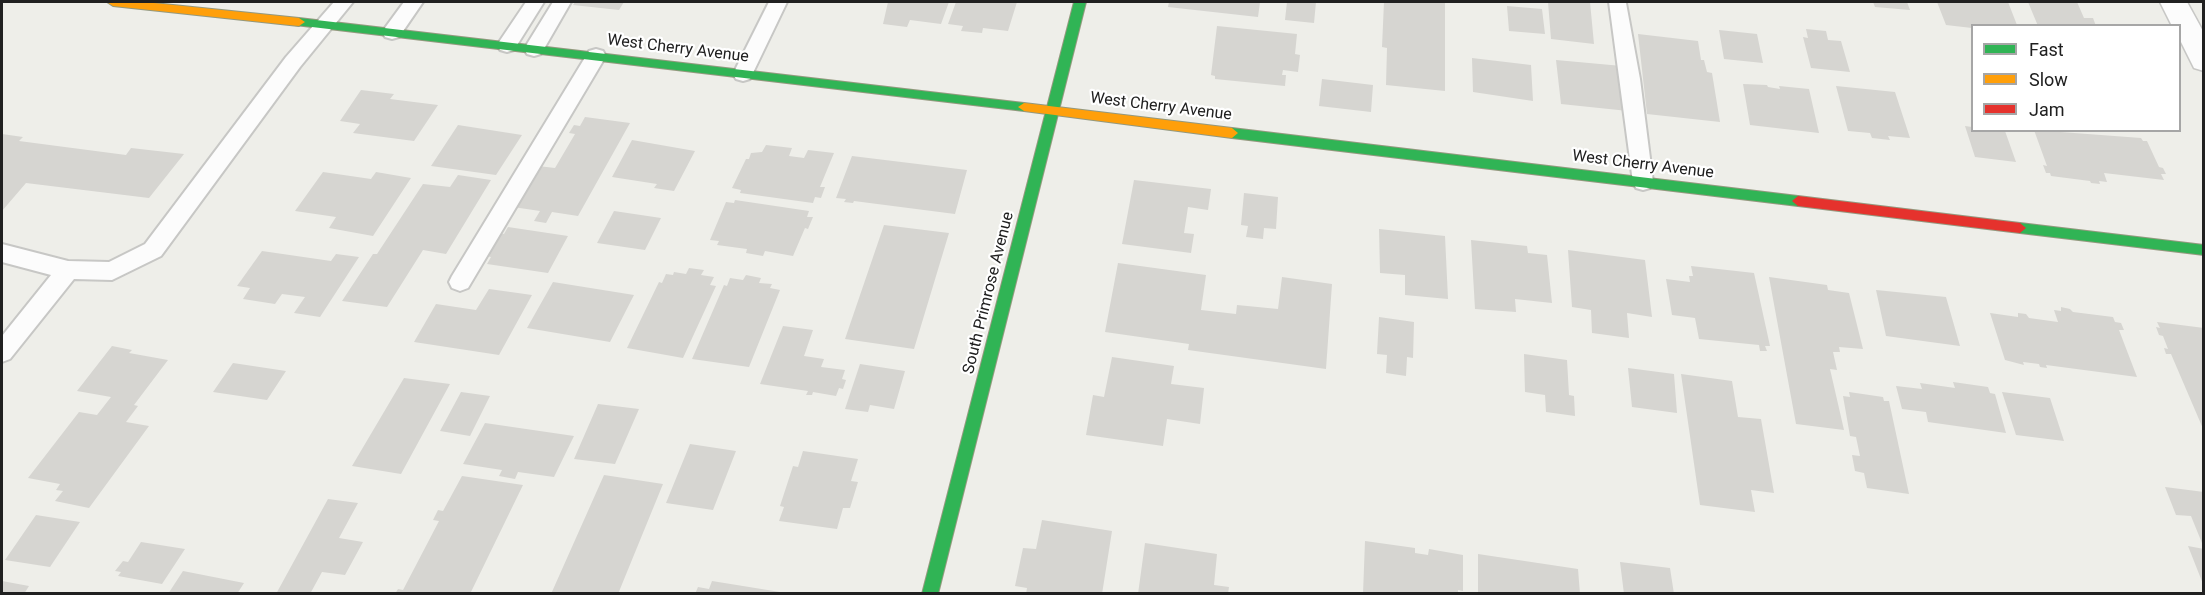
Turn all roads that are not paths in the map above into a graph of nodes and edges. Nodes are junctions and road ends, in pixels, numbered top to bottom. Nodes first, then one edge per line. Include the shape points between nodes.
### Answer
1 (113, 2) edge
2 (344, 2) edge
3 (414, 2) edge
4 (535, 2) edge
5 (562, 2) edge
6 (778, 2) edge
7 (1080, 2) edge
8 (2174, 2) edge
9 (1617, 3) dead end
10 (326, 24) junction
11 (392, 32) junction
12 (507, 45) junction
13 (534, 49) junction
14 (596, 56) junction
15 (2204, 61) edge
16 (743, 74) junction
17 (1052, 110) junction
18 (1642, 182) junction
19 (2204, 250) edge
20 (2, 253) edge
21 (68, 270) junction
22 (460, 282) dead end
23 (2, 352) edge
24 (930, 594) edge

1 - 10 street, West Cherry Avenue
2 - 10 lane
3 - 11 lane
4 - 12 lane
5 - 13 lane
6 - 16 lane
7 - 17 street, South Primrose Avenue
8 - 15 street
9 - 18 lane
10 - 11 street, West Cherry Avenue
10 - 21 lane via 293,62 153,250 112,271
11 - 12 street, West Cherry Avenue
12 - 13 street, West Cherry Avenue
13 - 14 street, West Cherry Avenue
14 - 16 street, West Cherry Avenue
14 - 22 lane
16 - 17 street, West Cherry Avenue
17 - 18 street, West Cherry Avenue
17 - 24 street, South Primrose Avenue
18 - 19 street, West Cherry Avenue
20 - 21 lane
21 - 23 lane

